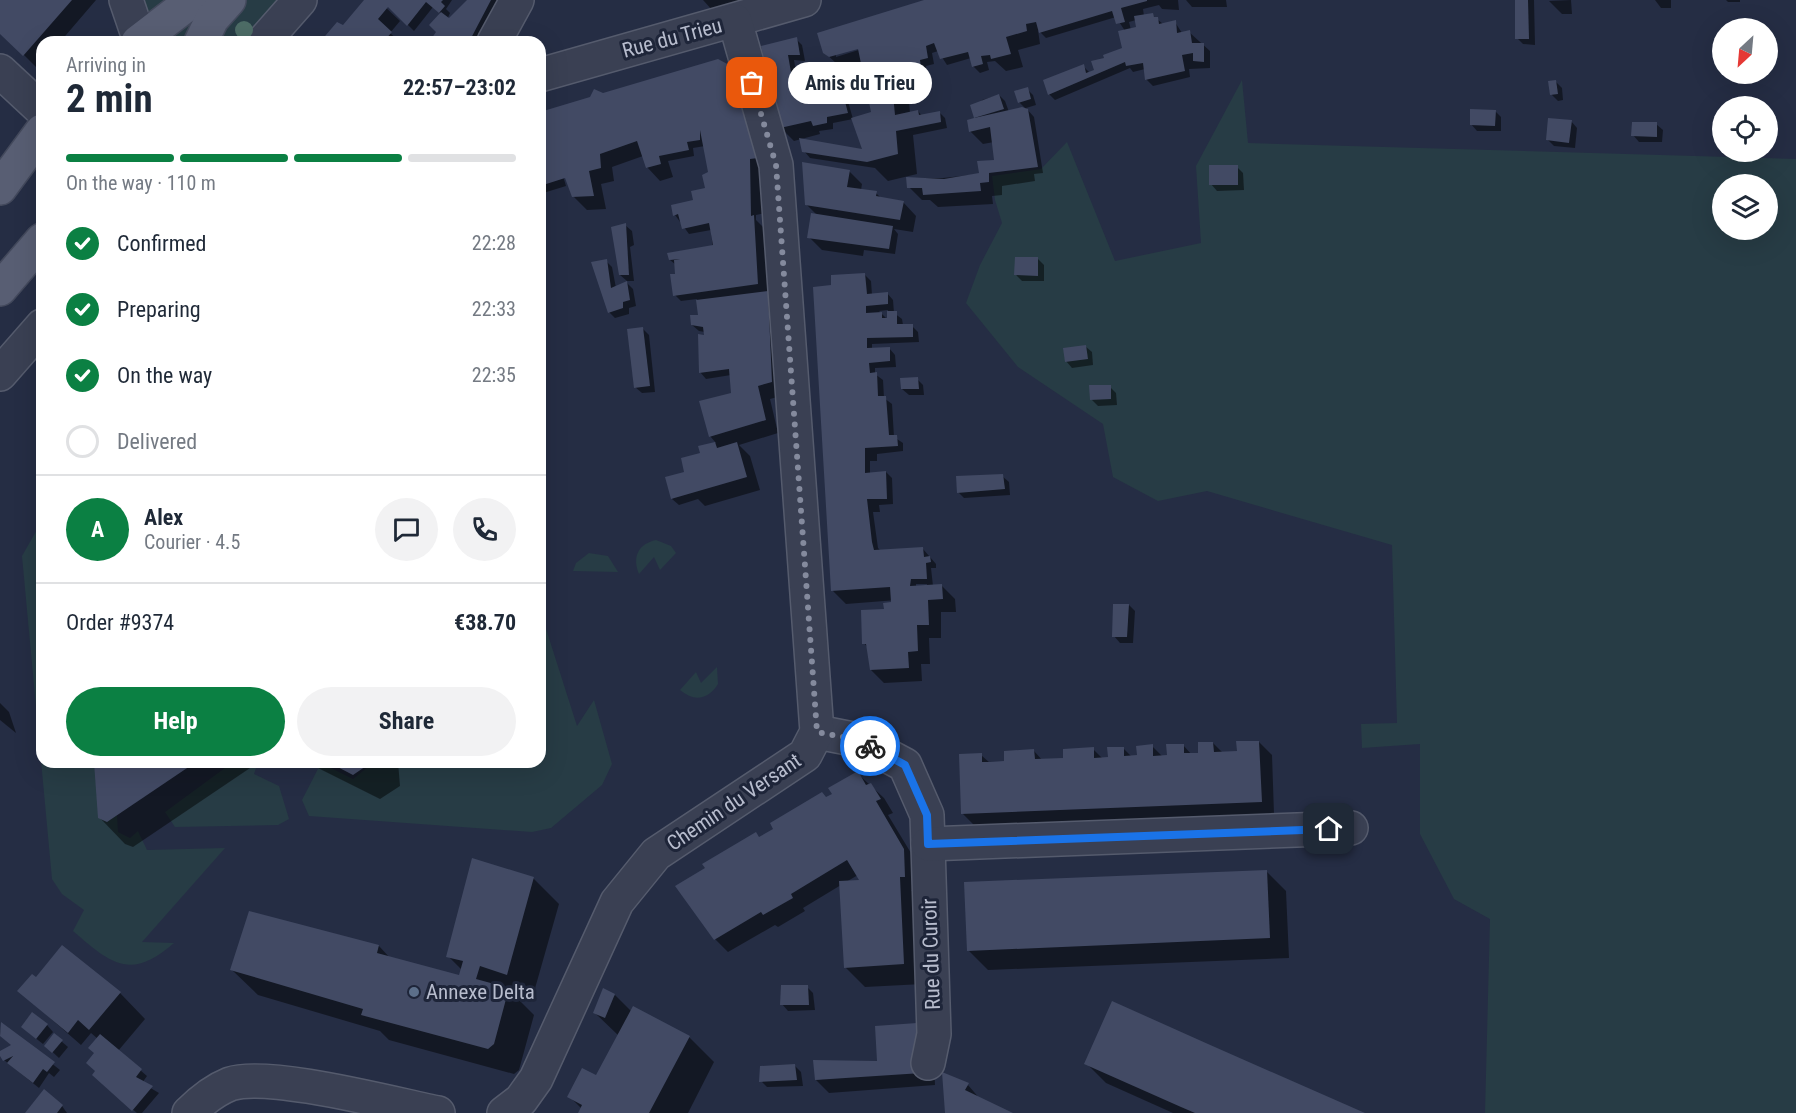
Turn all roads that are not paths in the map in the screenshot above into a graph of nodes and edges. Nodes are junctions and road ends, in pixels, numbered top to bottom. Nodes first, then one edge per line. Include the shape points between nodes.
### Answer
1 (126, 0) edge
2 (193, 0) edge
3 (229, 0) edge
4 (300, 0) edge
5 (517, 0) edge
6 (804, 0) edge
7 (735, 21) junction
8 (137, 36) edge
9 (146, 36) edge
10 (204, 36) edge
11 (268, 36) edge
12 (497, 36) edge
13 (0, 71) edge
14 (546, 73) edge
15 (36, 104) edge
16 (36, 139) edge
17 (0, 188) edge
18 (36, 247) edge
19 (0, 289) edge
20 (36, 333) edge
21 (0, 374) edge
22 (817, 732) junction
23 (1351, 828) dead end
24 (928, 844) junction
25 (928, 1063) dead end
26 (189, 1113) edge
27 (438, 1113) edge
28 (504, 1113) edge

1 - 8 street
2 - 9 main road
3 - 10 main road via 212,19
4 - 11 street
5 - 12 street
6 - 7 street, Rue du Trieu
7 - 14 street, Rue du Trieu
7 - 22 street, Chemin du Versant via 776,165
13 - 15 street
16 - 17 main road
18 - 19 main road
20 - 21 street
22 - 24 street, Rue du Curoir via 858,740 905,765 927,815
22 - 28 street, Chemin du Versant via 805,755 656,854 616,902 536,1079 521,1100
23 - 24 street
24 - 25 street, Rue du Curoir via 934,1034
26 - 27 street via 231,1084 265,1080

